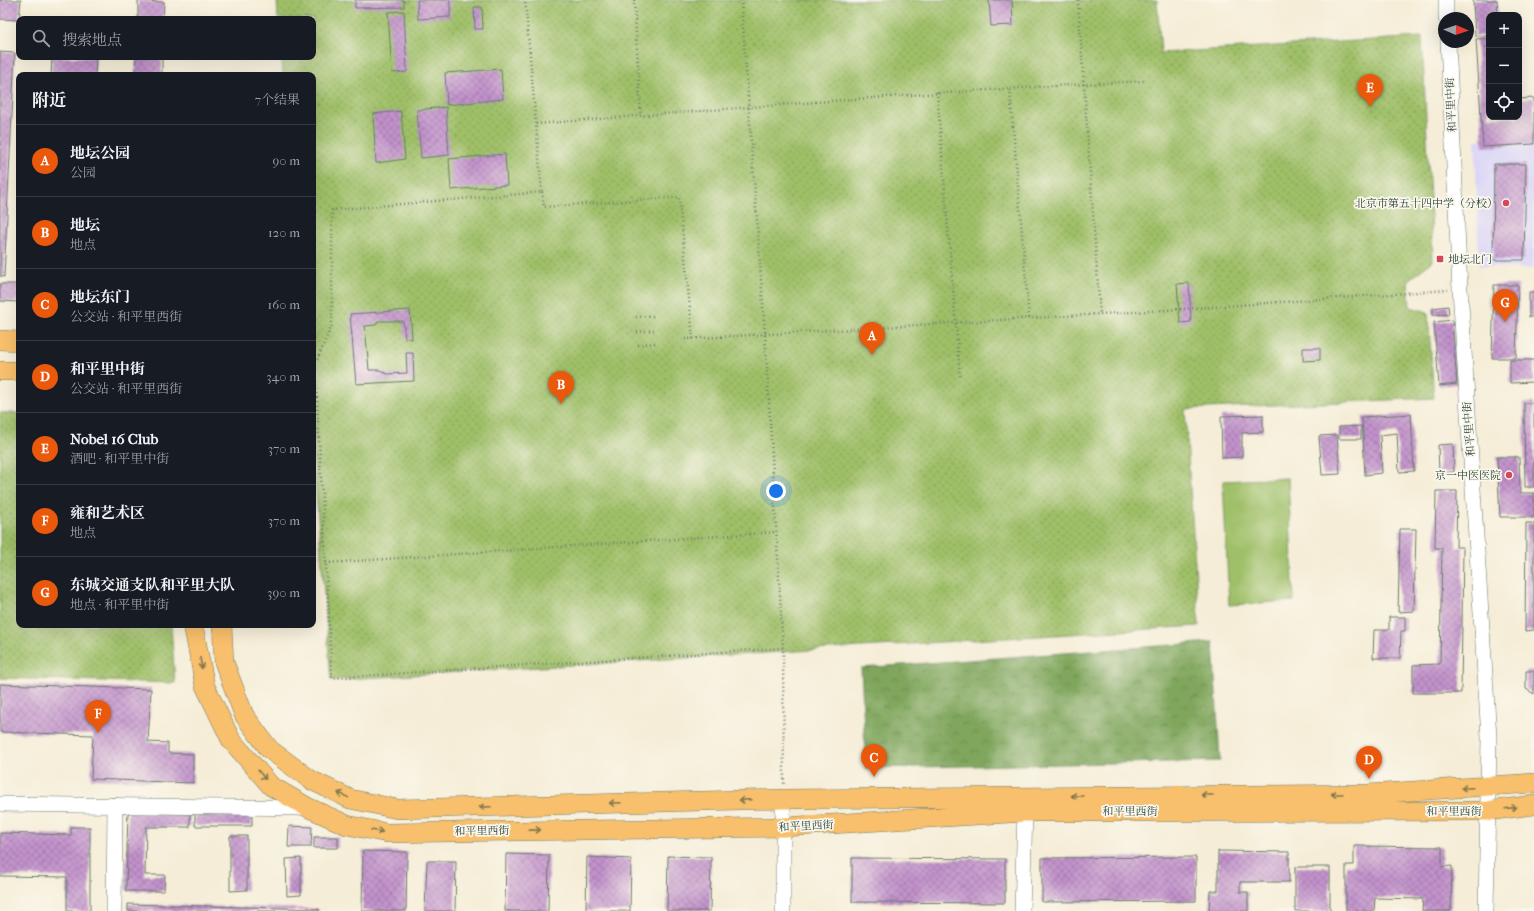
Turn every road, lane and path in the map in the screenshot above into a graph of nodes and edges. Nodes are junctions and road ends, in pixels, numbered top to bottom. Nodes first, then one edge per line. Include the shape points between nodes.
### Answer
1 (525, 0) edge
2 (634, 0) edge
3 (741, 0) edge
4 (1078, 0) edge
5 (1446, 0) edge
6 (1446, 12) edge
7 (1448, 48) edge
8 (1144, 80) dead end
9 (1083, 84) junction
10 (1010, 90) junction
11 (938, 92) junction
12 (749, 108) junction
13 (641, 116) junction
14 (536, 124) junction
15 (542, 192) junction
16 (1460, 289) junction
17 (1100, 314) junction
18 (653, 316) dead end
19 (636, 317) dead end
20 (1029, 318) junction
21 (956, 322) junction
22 (654, 330) dead end
23 (637, 332) dead end
24 (765, 333) junction
25 (685, 339) dead end
26 (693, 339) junction
27 (0, 340) edge
28 (16, 341) edge
29 (656, 343) dead end
30 (638, 345) dead end
31 (316, 361) edge
32 (0, 371) edge
33 (16, 371) edge
34 (960, 376) dead end
35 (316, 399) edge
36 (777, 532) junction
37 (326, 563) junction
38 (194, 628) edge
39 (222, 628) edge
40 (783, 648) junction
41 (1534, 783) edge
42 (1488, 787) junction
43 (784, 799) junction
44 (0, 804) edge
45 (115, 805) junction
46 (1534, 805) edge
47 (309, 808) junction
48 (1488, 811) junction
49 (1025, 812) junction
50 (783, 827) junction
51 (114, 911) edge
52 (784, 911) edge
53 (1022, 911) edge
54 (1486, 911) edge

1 - 14 path
2 - 13 path
3 - 12 path
4 - 9 path
5 - 6 street
7 - 16 street, 和平里中街
8 - 9 path
9 - 10 path
9 - 17 path
10 - 11 path
10 - 20 path
11 - 12 path
11 - 21 path
12 - 13 path
12 - 24 path
13 - 14 path
14 - 15 path
15 - 26 path via 544,207 679,197
15 - 31 path via 332,210 332,325
16 - 17 path
16 - 42 street, 和平里中街 via 1489,737
17 - 20 path
18 - 19 path
20 - 21 path
21 - 24 path
21 - 34 path
22 - 23 path
24 - 26 path
24 - 36 path
25 - 26 path
27 - 28 main road
29 - 30 path
32 - 33 main road
35 - 37 path
36 - 37 path
36 - 40 path
37 - 40 path via 332,678
38 -> 47 main road, 和平里西街 via 205,686 231,740 270,786
43 -> 39 main road, 和平里西街 via 397,809 350,799 311,780 269,749 244,715 224,662
40 - 43 path
41 - 42 main road, 和平里西街
42 -> 43 main road, 和平里西街 via 1368,794
42 - 48 street, 和平里中街
43 - 50 street
44 - 45 street
45 - 47 street
45 - 51 street
48 -> 46 main road, 和平里西街
47 -> 50 main road, 和平里西街 via 347,825 387,833
48 - 49 main road, 和平里西街
48 - 54 street, 和平里中街
49 - 50 main road, 和平里西街
49 - 53 street
50 - 52 street

